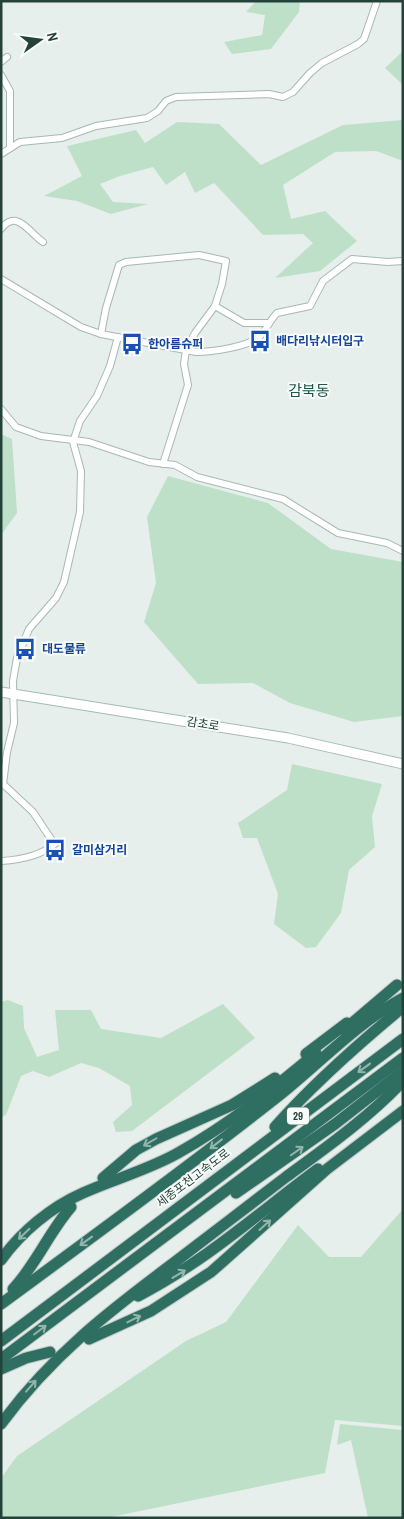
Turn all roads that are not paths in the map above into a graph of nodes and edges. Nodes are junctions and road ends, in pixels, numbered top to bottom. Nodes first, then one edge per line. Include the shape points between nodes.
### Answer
1 (377, 1) edge
2 (1, 75) edge
3 (10, 148) junction
4 (1, 154) edge
5 (1, 229) edge
6 (43, 242) dead end
7 (403, 261) edge
8 (1, 279) edge
9 (216, 306) junction
10 (270, 322) junction
11 (101, 334) junction
12 (118, 337) junction
13 (186, 350) junction
14 (1, 409) edge
15 (73, 442) junction
16 (163, 464) junction
17 (403, 551) edge
18 (1, 692) edge
19 (13, 694) junction
20 (403, 764) edge
21 (2, 785) edge
22 (1, 861) edge
23 (400, 983) edge
24 (403, 998) edge
25 (403, 1007) edge
26 (403, 1039) edge
27 (403, 1058) edge
28 (403, 1071) edge
29 (403, 1081) edge
30 (403, 1106) edge
31 (403, 1111) edge
32 (257, 1147) junction
33 (103, 1178) dead end
34 (71, 1207) dead end
35 (141, 1256) junction
36 (1, 1260) edge
37 (1, 1303) edge
38 (105, 1314) junction
39 (89, 1339) dead end
40 (1, 1341) edge
41 (50, 1352) dead end
42 (1, 1360) edge
43 (1, 1369) edge
44 (1, 1424) edge

1 - 3 street via 364,39 322,64 294,92 283,97 269,94 176,97 166,100 158,111 146,118 96,126 62,138 20,142
2 - 3 street via 10,91
3 - 4 street
5 - 6 street via 12,220 24,224
7 - 10 street via 352,260 323,281 310,306 277,313
8 - 11 street via 59,315
9 - 10 street via 244,323
9 - 11 street via 226,261 199,254 126,262 119,265 116,273
9 - 13 street
10 - 13 street via 261,336 250,342 204,352
11 - 12 street
12 - 13 street
12 - 15 street via 98,396 80,421
13 - 16 street via 184,364 188,385
14 - 15 street via 16,428
15 - 16 street via 89,442
15 - 19 street via 80,471 80,512 64,582 56,598 24,639 17,658
16 - 17 street via 198,477 283,499 338,533 387,543
18 - 19 main road, 감초로
19 - 20 main road, 감초로 via 288,738
19 - 21 street via 14,723
21 - 22 street via 33,812 56,843 34,855
23 -> 33 highway via 252,1094 136,1150
23 -> 36 highway via 232,1120 176,1154 82,1193 57,1208 23,1235
24 -> 37 highway via 346,1036 282,1092 159,1188
25 - 32 highway via 308,1090
26 -> 32 highway, 세종포천고속도로 / 29
27 - 35 highway, 29
35 -> 28 highway via 335,1124
29 - 38 highway via 323,1150
38 -> 30 highway via 161,1284 219,1247
39 -> 31 highway via 150,1310 211,1272 327,1170
32 - 40 highway, 세종포천고속도로 / 29
34 - 37 highway via 22,1280
42 -> 35 highway, 29
44 -> 38 highway via 57,1357
41 - 43 highway

